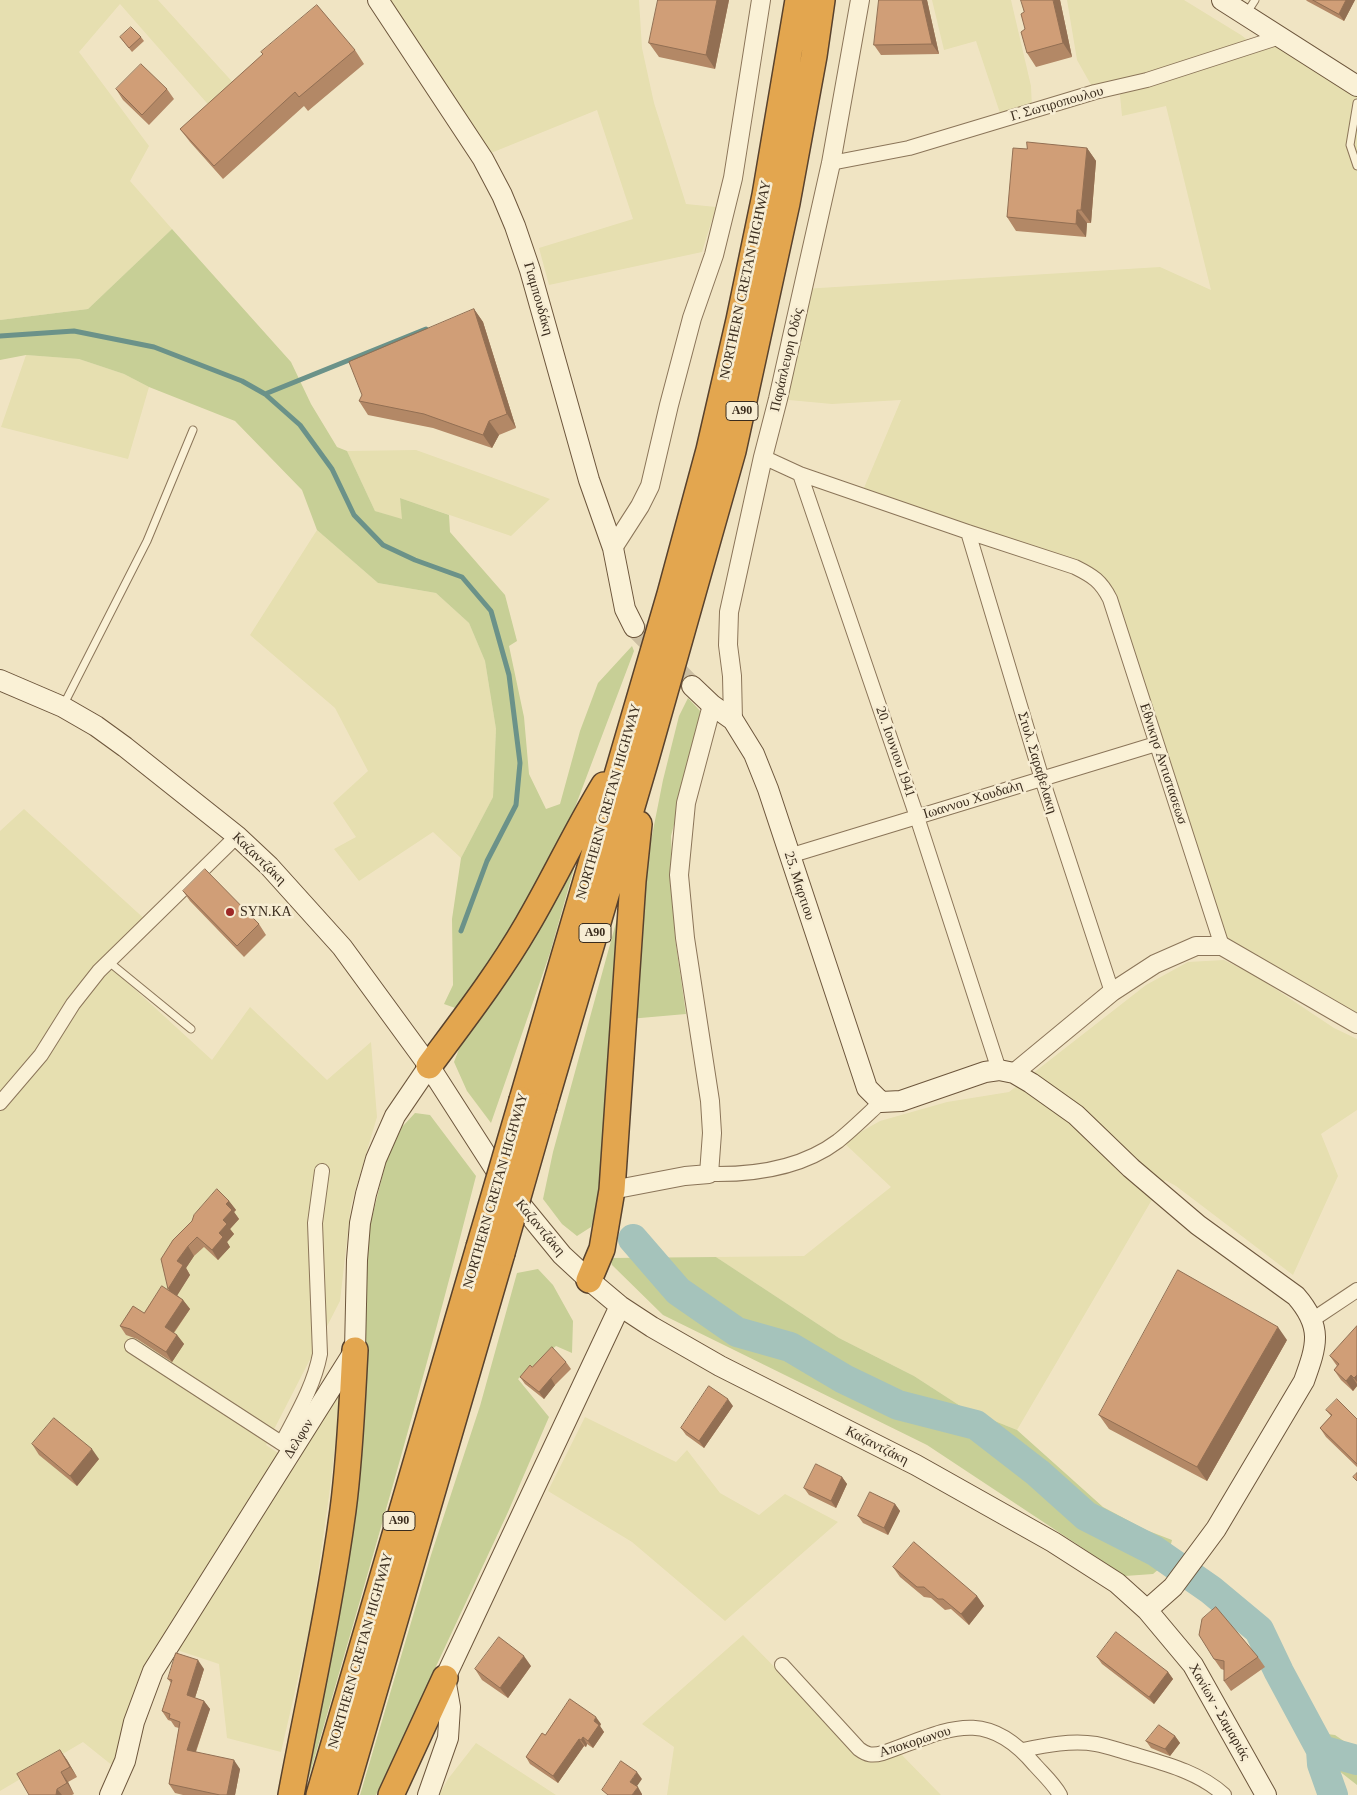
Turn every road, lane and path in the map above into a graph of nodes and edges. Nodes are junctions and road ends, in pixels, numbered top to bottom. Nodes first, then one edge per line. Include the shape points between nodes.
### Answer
1 (378, 0) edge
2 (761, 0) edge
3 (798, 0) edge
4 (822, 0) edge
5 (860, 0) edge
6 (1222, 0) edge
7 (1250, 7) edge
8 (1280, 37) junction
9 (1357, 86) edge
10 (1357, 103) edge
11 (831, 163) junction
12 (1357, 166) edge
13 (193, 430) dead end
14 (763, 457) junction
15 (800, 474) junction
16 (968, 532) junction
17 (613, 548) junction
18 (634, 627) tunnel mouth
19 (0, 680) edge
20 (692, 686) tunnel mouth
21 (712, 705) junction
22 (62, 707) junction
23 (734, 720) junction
24 (1156, 744) junction
25 (621, 757) junction
26 (646, 759) junction
27 (1042, 779) junction
28 (918, 817) junction
29 (237, 836) junction
30 (789, 856) junction
31 (1222, 946) junction
32 (109, 962) junction
33 (1112, 992) junction
34 (1357, 1024) edge
35 (191, 1029) dead end
36 (429, 1066) junction
37 (1007, 1072) junction
38 (881, 1102) junction
39 (0, 1103) edge
40 (533, 1103) junction
41 (322, 1171) dead end
42 (709, 1174) junction
43 (612, 1190) junction
44 (491, 1250) junction
45 (589, 1280) junction
46 (1357, 1290) edge
47 (620, 1306) junction
48 (1312, 1320) junction
49 (132, 1346) dead end
50 (355, 1350) junction
51 (287, 1446) junction
52 (1147, 1610) junction
53 (782, 1665) dead end
54 (446, 1678) junction
55 (1023, 1750) junction
56 (110, 1795) edge
57 (291, 1795) edge
58 (319, 1795) edge
59 (344, 1795) edge
60 (391, 1795) edge
61 (428, 1795) edge
62 (1060, 1795) edge
63 (1224, 1795) edge
64 (1266, 1795) edge

1 - 17 main road, Γιαμπουδάκη via 483,159 505,203 530,270 590,480
2 - 17 street via 733,178 714,255 692,318 650,486
3 - 25 highway, NORTHERN CRETAN HIGHWAY / Α90 via 765,195 720,404 670,594
4 - 26 highway, NORTHERN CRETAN HIGHWAY / Α90 via 787,203 735,442
5 - 11 street, Παράπλευρη Οδός
6 - 7 main road
7 - 8 main road
8 - 9 main road
8 - 11 street, Γ. Σωτιροπουλου via 1147,80 1095,92 909,148
10 - 12 lane via 1350,145
11 - 14 street, Παράπλευρη Οδός
13 - 22 lane via 147,541
14 - 15 street
14 - 23 street, Παράπλευρη Οδός via 729,612 728,645
15 - 16 street
15 - 28 street, 20. Ιουνιου 1941
16 - 24 street, Εθνικησ Αντιστασεωσ via 1075,567 1092,575 1101,584 1110,599
16 - 27 street, Στυλ. Σαραβελακη
17 - 18 main road, Γιαμπουδάκη via 625,609
19 - 22 main road, Καζαντζάκη
20 - 21 main road, 25. Μαρτιου
21 - 23 main road, 25. Μαρτιου
21 - 42 street via 686,803 679,875 686,947 710,1101
22 - 29 main road, Καζαντζάκη via 125,747
23 - 30 main road, 25. Μαρτιου via 754,754
24 - 27 street, Ιωαννου Χουδαλη
24 - 31 street, Εθνικησ Αντιστασεωσ
25 - 36 highway via 527,925 476,1004
25 - 40 highway, NORTHERN CRETAN HIGHWAY / Α90
26 - 40 highway, NORTHERN CRETAN HIGHWAY / Α90
26 - 43 highway via 633,881
27 - 28 street, Ιωαννου Χουδαλη
27 - 33 street, Στυλ. Σαραβελακη
28 - 30 street, Ιωαννου Χουδαλη
28 - 37 street, 20. Ιουνιου 1941
29 - 32 street
29 - 36 main road, Καζαντζάκη via 342,946
30 - 38 main road, 25. Μαρτιου via 867,1088
31 - 33 street via 1196,946 1155,964
31 - 34 street
32 - 35 lane
32 - 39 street via 73,1004 41,1055
33 - 37 street
36 - 45 main road, Καζαντζάκη via 508,1189 562,1255
36 - 50 main road via 395,1116 376,1159 366,1194 357,1260
37 - 38 main road via 985,1072 901,1101
37 - 48 main road via 1031,1082 1076,1116 1198,1225 1296,1296 1308,1309
38 - 42 street via 838,1141 808,1159 775,1169
40 - 44 highway, NORTHERN CRETAN HIGHWAY / Α90, bridge
41 - 51 street via 315,1223 320,1354 316,1373
42 - 43 street
43 - 45 highway via 602,1249
44 - 58 highway, NORTHERN CRETAN HIGHWAY / Α90
44 - 59 highway, NORTHERN CRETAN HIGHWAY / Α90
45 - 47 main road, Καζαντζάκη
46 - 48 street
47 - 52 main road, Καζαντζάκη via 720,1366 916,1465 1053,1542 1117,1584
47 - 54 main road
48 - 52 main road via 1316,1332 1313,1357 1304,1381 1216,1529 1173,1587
49 - 51 street
50 - 51 main road, Δελφον
50 - 57 highway via 343,1510
51 - 56 main road, Δελφον via 153,1672
52 - 64 main road, Χανίων - Σαμαριάς via 1193,1665
53 - 55 street, Αποκορωνου via 866,1754 873,1756 957,1728 973,1727 986,1729
54 - 60 highway
54 - 61 main road via 450,1706 448,1738
55 - 62 street, Αποκορωνου
55 - 63 street via 1046,1745 1096,1744 1184,1771 1212,1783

